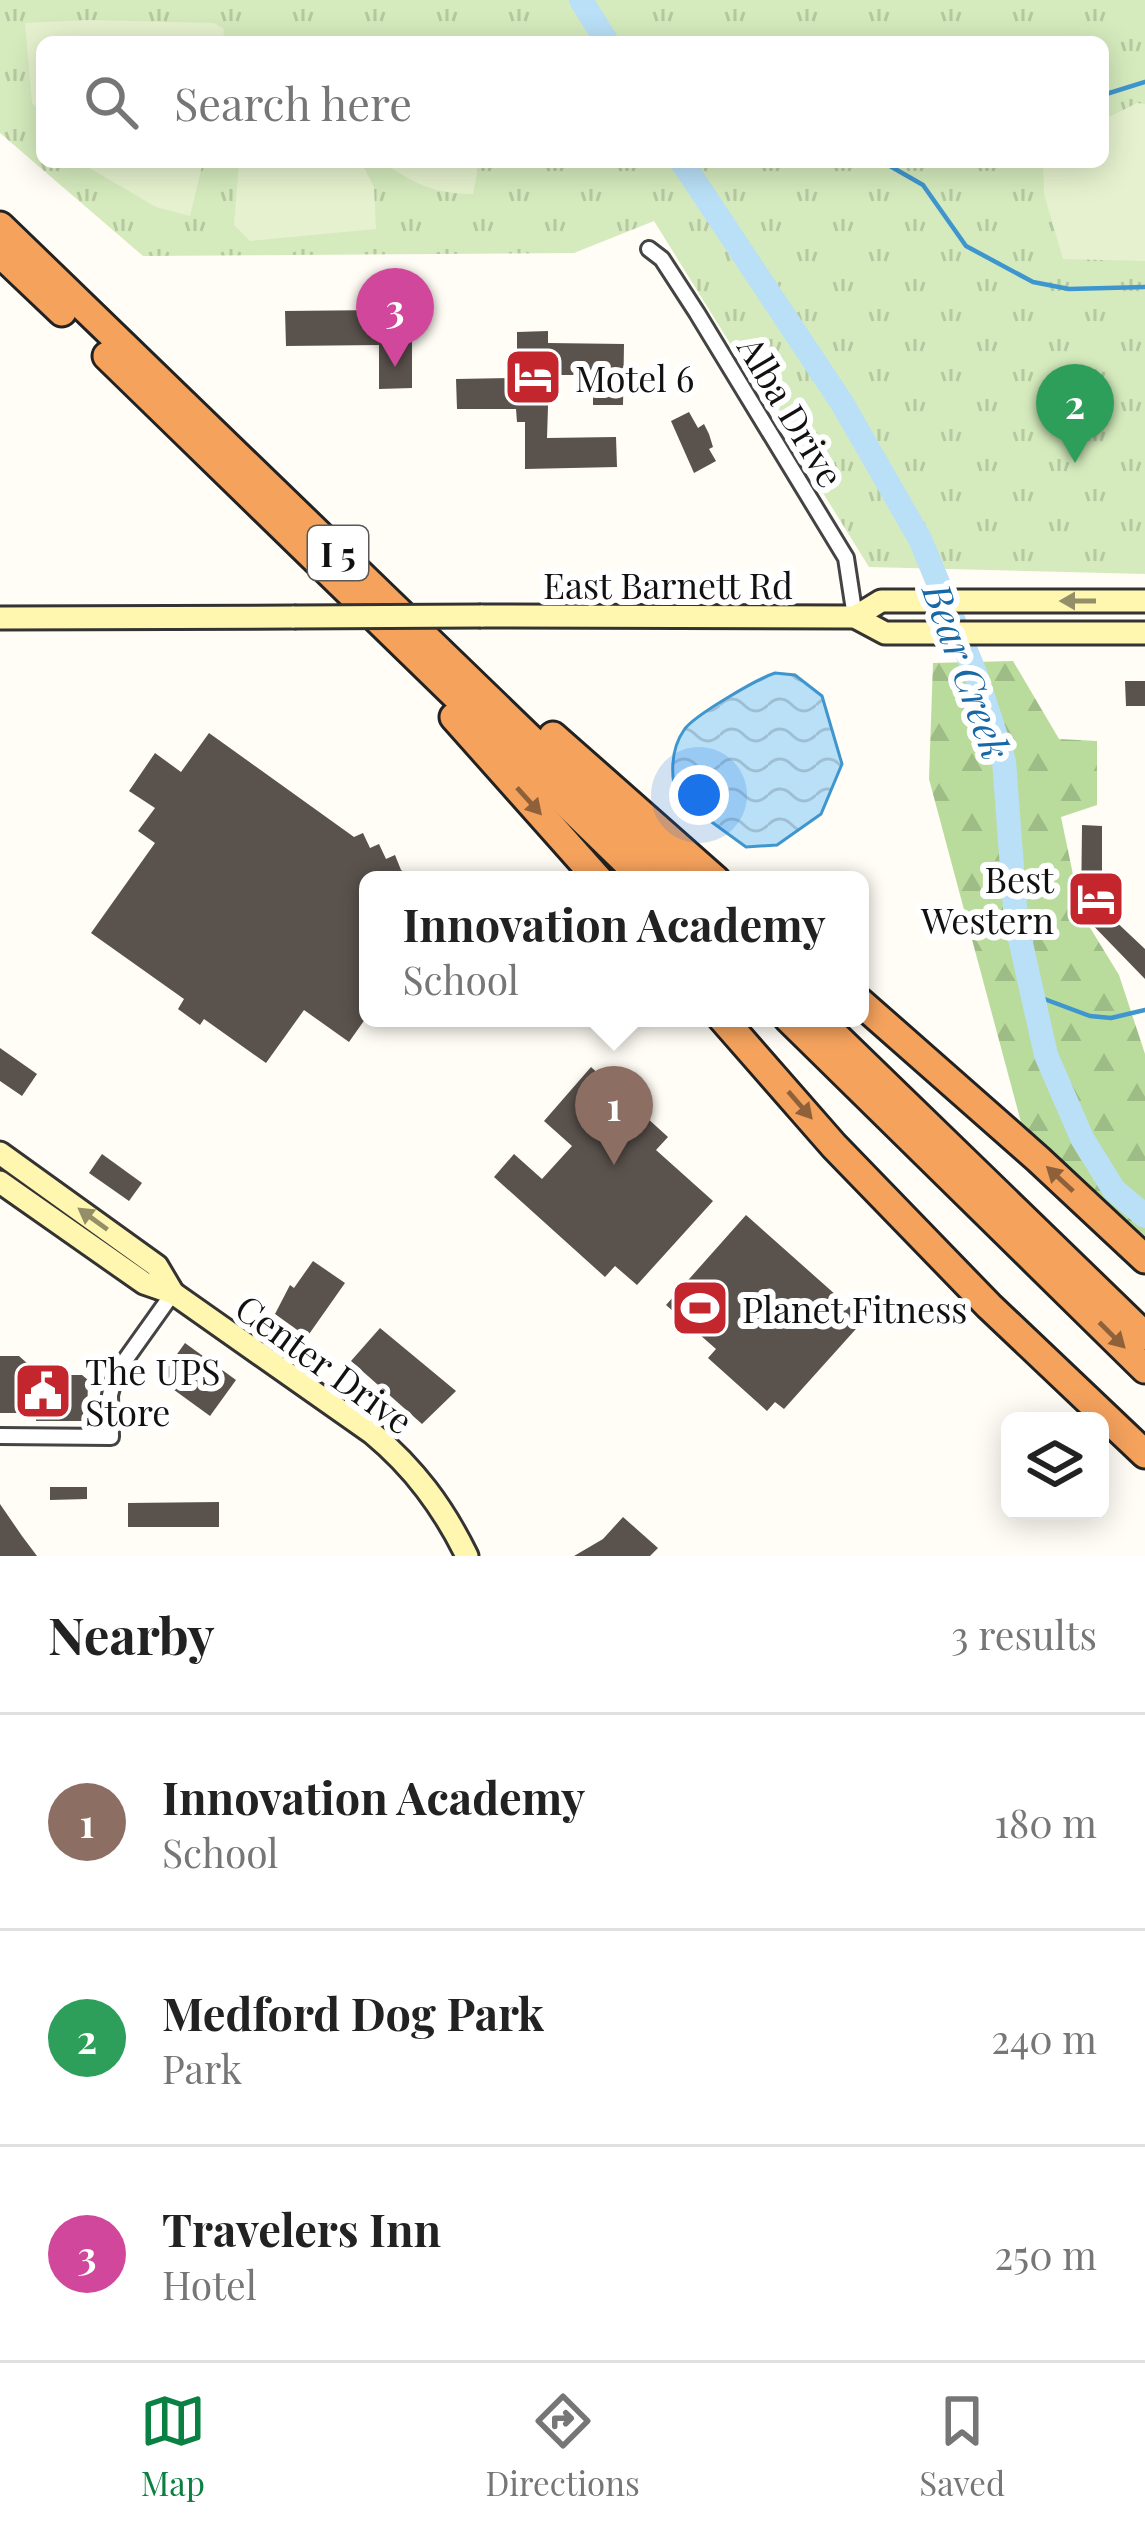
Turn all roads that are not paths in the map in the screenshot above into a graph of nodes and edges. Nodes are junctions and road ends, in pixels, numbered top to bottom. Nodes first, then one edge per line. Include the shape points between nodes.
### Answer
1 (0, 226) edge
2 (649, 249) dead end
3 (0, 253) edge
4 (342, 586) junction
5 (374, 586) junction
6 (1145, 601) edge
7 (855, 617) junction
8 (0, 618) edge
9 (1145, 633) edge
10 (591, 871) edge
11 (636, 871) edge
12 (667, 871) edge
13 (706, 871) edge
14 (869, 1009) edge
15 (730, 1027) edge
16 (797, 1027) edge
17 (826, 1027) edge
18 (0, 1153) edge
19 (0, 1182) edge
20 (1145, 1259) edge
21 (173, 1293) junction
22 (1145, 1336) edge
23 (1145, 1369) edge
24 (1079, 1393) junction
25 (1145, 1435) edge
26 (0, 1436) edge
27 (1145, 1454) edge
28 (467, 1556) edge

1 - 5 highway, I 5
2 - 7 street, Alba Drive via 697,313 846,558
3 - 4 highway, I 5
4 -> 10 highway
4 - 11 highway, I 5
5 - 12 highway, I 5
5 - 13 highway
6 -> 7 main road, East Barnett Rd via 881,601
7 - 8 main road, East Barnett Rd, bridge
7 - 9 main road, East Barnett Rd via 885,633
20 -> 14 highway
15 -> 24 highway via 834,1146
16 -> 23 highway
17 - 22 highway
21 -> 18 main road, Center Drive via 157,1266
19 - 21 main road, Center Drive via 144,1283
21 - 26 street via 116,1372 111,1437
21 - 28 main road, Center Drive via 398,1455
24 - 25 highway
24 - 27 highway

